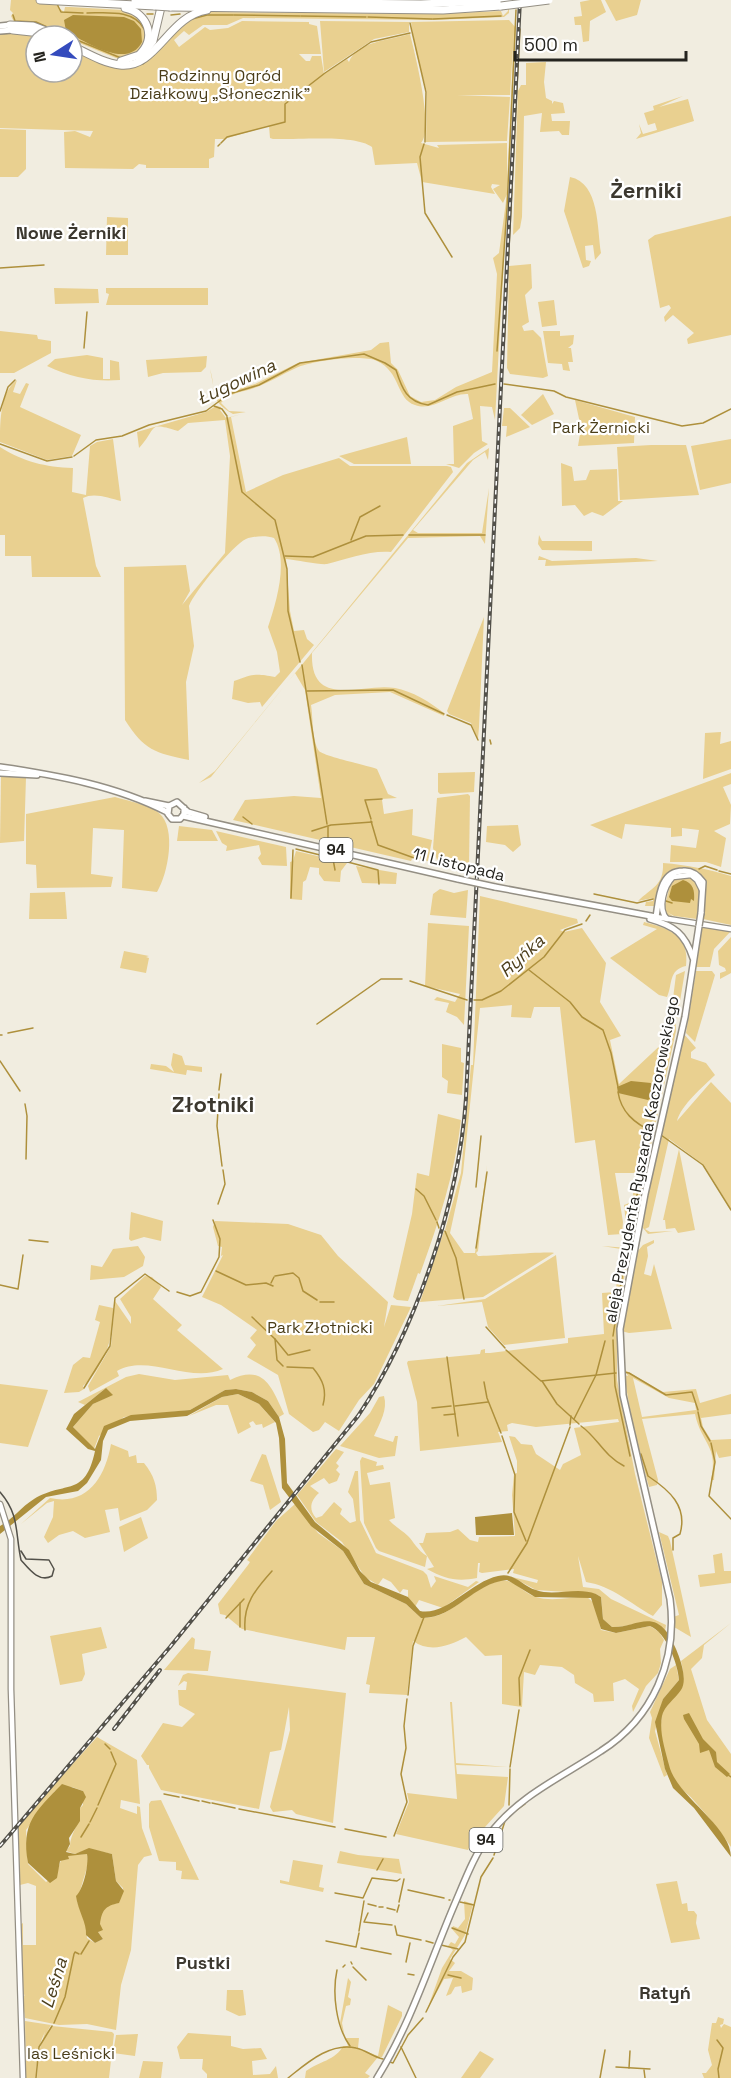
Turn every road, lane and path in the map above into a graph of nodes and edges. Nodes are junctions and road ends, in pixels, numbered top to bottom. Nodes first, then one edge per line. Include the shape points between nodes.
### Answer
1 (40, 0) edge
2 (135, 0) edge
3 (258, 0) edge
4 (510, 0) edge
5 (549, 0) edge
6 (165, 2) edge
7 (268, 2) junction
8 (501, 4) edge
9 (108, 5) junction
10 (248, 8) junction
11 (0, 26) edge
12 (24, 27) edge
13 (11, 28) junction
14 (24, 29) edge
15 (0, 31) edge
16 (84, 48) edge
17 (84, 49) edge
18 (148, 56) junction
19 (121, 61) junction
20 (0, 767) edge
21 (0, 773) edge
22 (46, 775) junction
23 (184, 808) junction
24 (168, 809) junction
25 (183, 816) junction
26 (214, 821) junction
27 (703, 896) junction
28 (645, 916) junction
29 (656, 917) junction
30 (667, 919) junction
31 (699, 925) junction
32 (731, 929) edge
33 (693, 953) junction
34 (0, 1504) edge
35 (23, 2078) edge
36 (377, 2078) edge

1 - 9 highway
2 - 6 highway
3 - 7 highway
4 - 8 highway
5 - 8 highway, bridge
6 - 7 highway
6 - 9 highway
6 - 10 highway
6 - 18 highway via 157,41
6 - 19 highway via 152,45 136,58
7 - 8 highway
8 - 10 highway via 443,10
9 - 19 highway via 135,11 148,26 144,50
10 - 18 highway via 189,15
11 - 13 main road
12 - 13 highway
13 - 14 highway
13 - 15 main road
16 - 19 highway
17 - 18 highway via 117,64 132,64
20 - 22 main road, 94
21 - 22 main road, 94
22 - 24 main road, 94 via 80,781
23 - 24 main road, 94 via 177,802
23 - 25 main road
23 - 26 main road, 11 Listopada / 94
24 - 25 main road, 94 via 174,819
25 - 26 main road, 11 Listopada / 94
26 - 28 main road, 11 Listopada / 94, bridge via 506,890
27 - 29 main road via 704,887 698,876 675,872 662,884
27 - 30 main road via 692,876 673,877 666,886 662,908
27 - 31 main road, bridge
28 - 29 main road, 11 Listopada / 94
28 - 33 main road via 680,932
29 - 30 main road, 11 Listopada
30 - 31 main road, 11 Listopada
31 - 32 main road, 11 Listopada
31 - 33 main road
33 - 36 main road, aleja Prezydenta Ryszarda Kaczorowskiego / 94 via 682,1032 645,1194 620,1329 623,1395 671,1615 670,1644 662,1677 631,1726 603,1750 526,1798 489,1835 465,1881 400,2037
34 - 35 main road via 11,1537 11,1689

